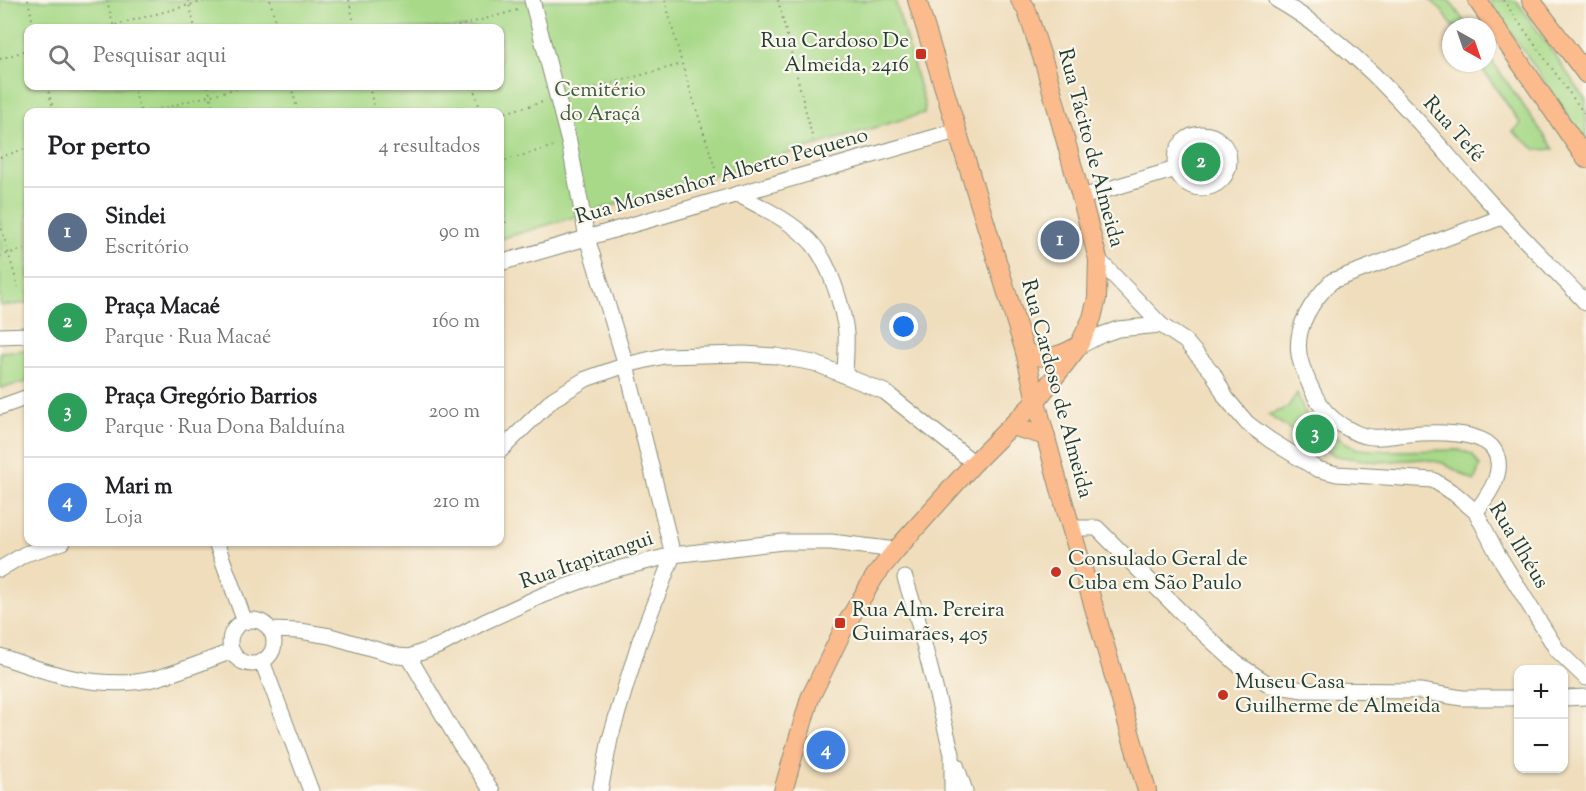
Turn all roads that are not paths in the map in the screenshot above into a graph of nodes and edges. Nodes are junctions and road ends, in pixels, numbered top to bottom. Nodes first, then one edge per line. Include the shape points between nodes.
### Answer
1 (917, 0) edge
2 (1277, 0) edge
3 (1477, 0) edge
4 (1532, 1) edge
5 (532, 3) edge
6 (1024, 3) edge
7 (1586, 73) edge
8 (957, 131) junction
9 (1586, 159) edge
10 (1176, 169) dead end
11 (737, 194) junction
12 (1082, 197) junction
13 (1502, 217) junction
14 (588, 238) junction
15 (1098, 259) junction
16 (504, 262) edge
17 (1586, 303) edge
18 (1161, 325) junction
19 (24, 334) edge
20 (0, 336) edge
21 (1078, 347) junction
22 (1025, 352) junction
23 (626, 365) junction
24 (845, 376) junction
25 (24, 398) edge
26 (1036, 401) junction
27 (0, 407) edge
28 (1011, 426) junction
29 (1046, 436) junction
30 (504, 447) edge
31 (974, 463) junction
32 (1476, 512) junction
33 (1071, 528) junction
34 (50, 546) edge
35 (217, 546) edge
36 (896, 550) junction
37 (673, 555) junction
38 (0, 569) edge
39 (905, 578) dead end
40 (245, 622) junction
41 (270, 630) junction
42 (232, 651) junction
43 (0, 656) edge
44 (409, 657) junction
45 (262, 662) junction
46 (1586, 678) edge
47 (1514, 698) edge
48 (1568, 698) edge
49 (1586, 698) edge
50 (952, 754) junction
51 (312, 791) edge
52 (492, 791) edge
53 (600, 791) edge
54 (783, 791) edge
55 (952, 791) edge
56 (965, 791) edge
57 (1148, 791) edge

1 - 8 main road, Rua Cardoso de Almeida
2 - 13 street, Rua Tefé via 1340,43 1388,87
3 - 9 main road
4 - 7 main road
5 - 14 street via 569,142
6 - 12 main road, Rua Tácito de Almeida
8 - 11 street, Rua Monsenhor Alberto Pequeno
8 - 22 main road, Rua Cardoso de Almeida
10 - 12 street
11 - 14 street, Rua Monsenhor Alberto Pequeno
11 - 24 street via 775,214 820,253 846,327
12 - 15 main road, Rua Tácito de Almeida
13 - 17 street, Rua Tefé
13 - 32 street via 1332,281 1304,317 1299,338 1300,362 1319,405 1355,433 1376,438 1464,434 1484,440 1493,448 1499,472
14 - 16 street, Rua Monsenhor Alberto Pequeno
14 - 23 street
15 - 18 street, Rua Ilhéus
15 - 21 main road, Rua Tácito de Almeida via 1097,298
18 - 21 street via 1118,329
18 - 32 street, Rua Ilhéus via 1198,355 1247,423 1300,459 1337,474 1433,480
19 - 20 street
21 - 22 main road via 1047,358
21 - 26 main road, Rua Tácito de Almeida
22 - 26 main road, Rua Cardoso de Almeida
23 - 24 street via 664,356 744,354 814,363
23 - 30 street via 567,389
23 - 37 street
24 - 31 street via 885,392
25 - 27 street
26 - 28 main road, Rua Tácito de Almeida
26 - 29 main road, Rua Cardoso de Almeida
28 - 29 main road
28 - 31 main road, Rua Tácito de Almeida
29 - 33 main road, Rua Cardoso de Almeida
31 - 36 main road, Rua Tácito de Almeida
32 - 46 street, Rua Ilhéus via 1557,650
33 - 47 street via 1096,528 1236,663 1270,685 1304,690 1420,691 1462,698
33 - 57 main road, Rua Cardoso de Almeida
34 - 38 street via 25,554
35 - 40 street
36 - 37 street, Rua Itapitangui via 831,542 783,542
36 - 54 main road, Rua Tácito de Almeida via 845,626 810,698
37 - 44 street, Rua Itapitangui via 609,571 543,595
37 - 53 street via 626,685
39 - 50 street
40 - 41 street via 254,621
40 - 42 street via 231,635
41 - 44 street via 330,636
41 - 45 street via 273,645
42 - 43 street via 183,670 124,682 63,676
42 - 45 street via 248,664
44 - 52 street
45 - 51 street
48 - 49 street
50 - 55 street
50 - 56 street

